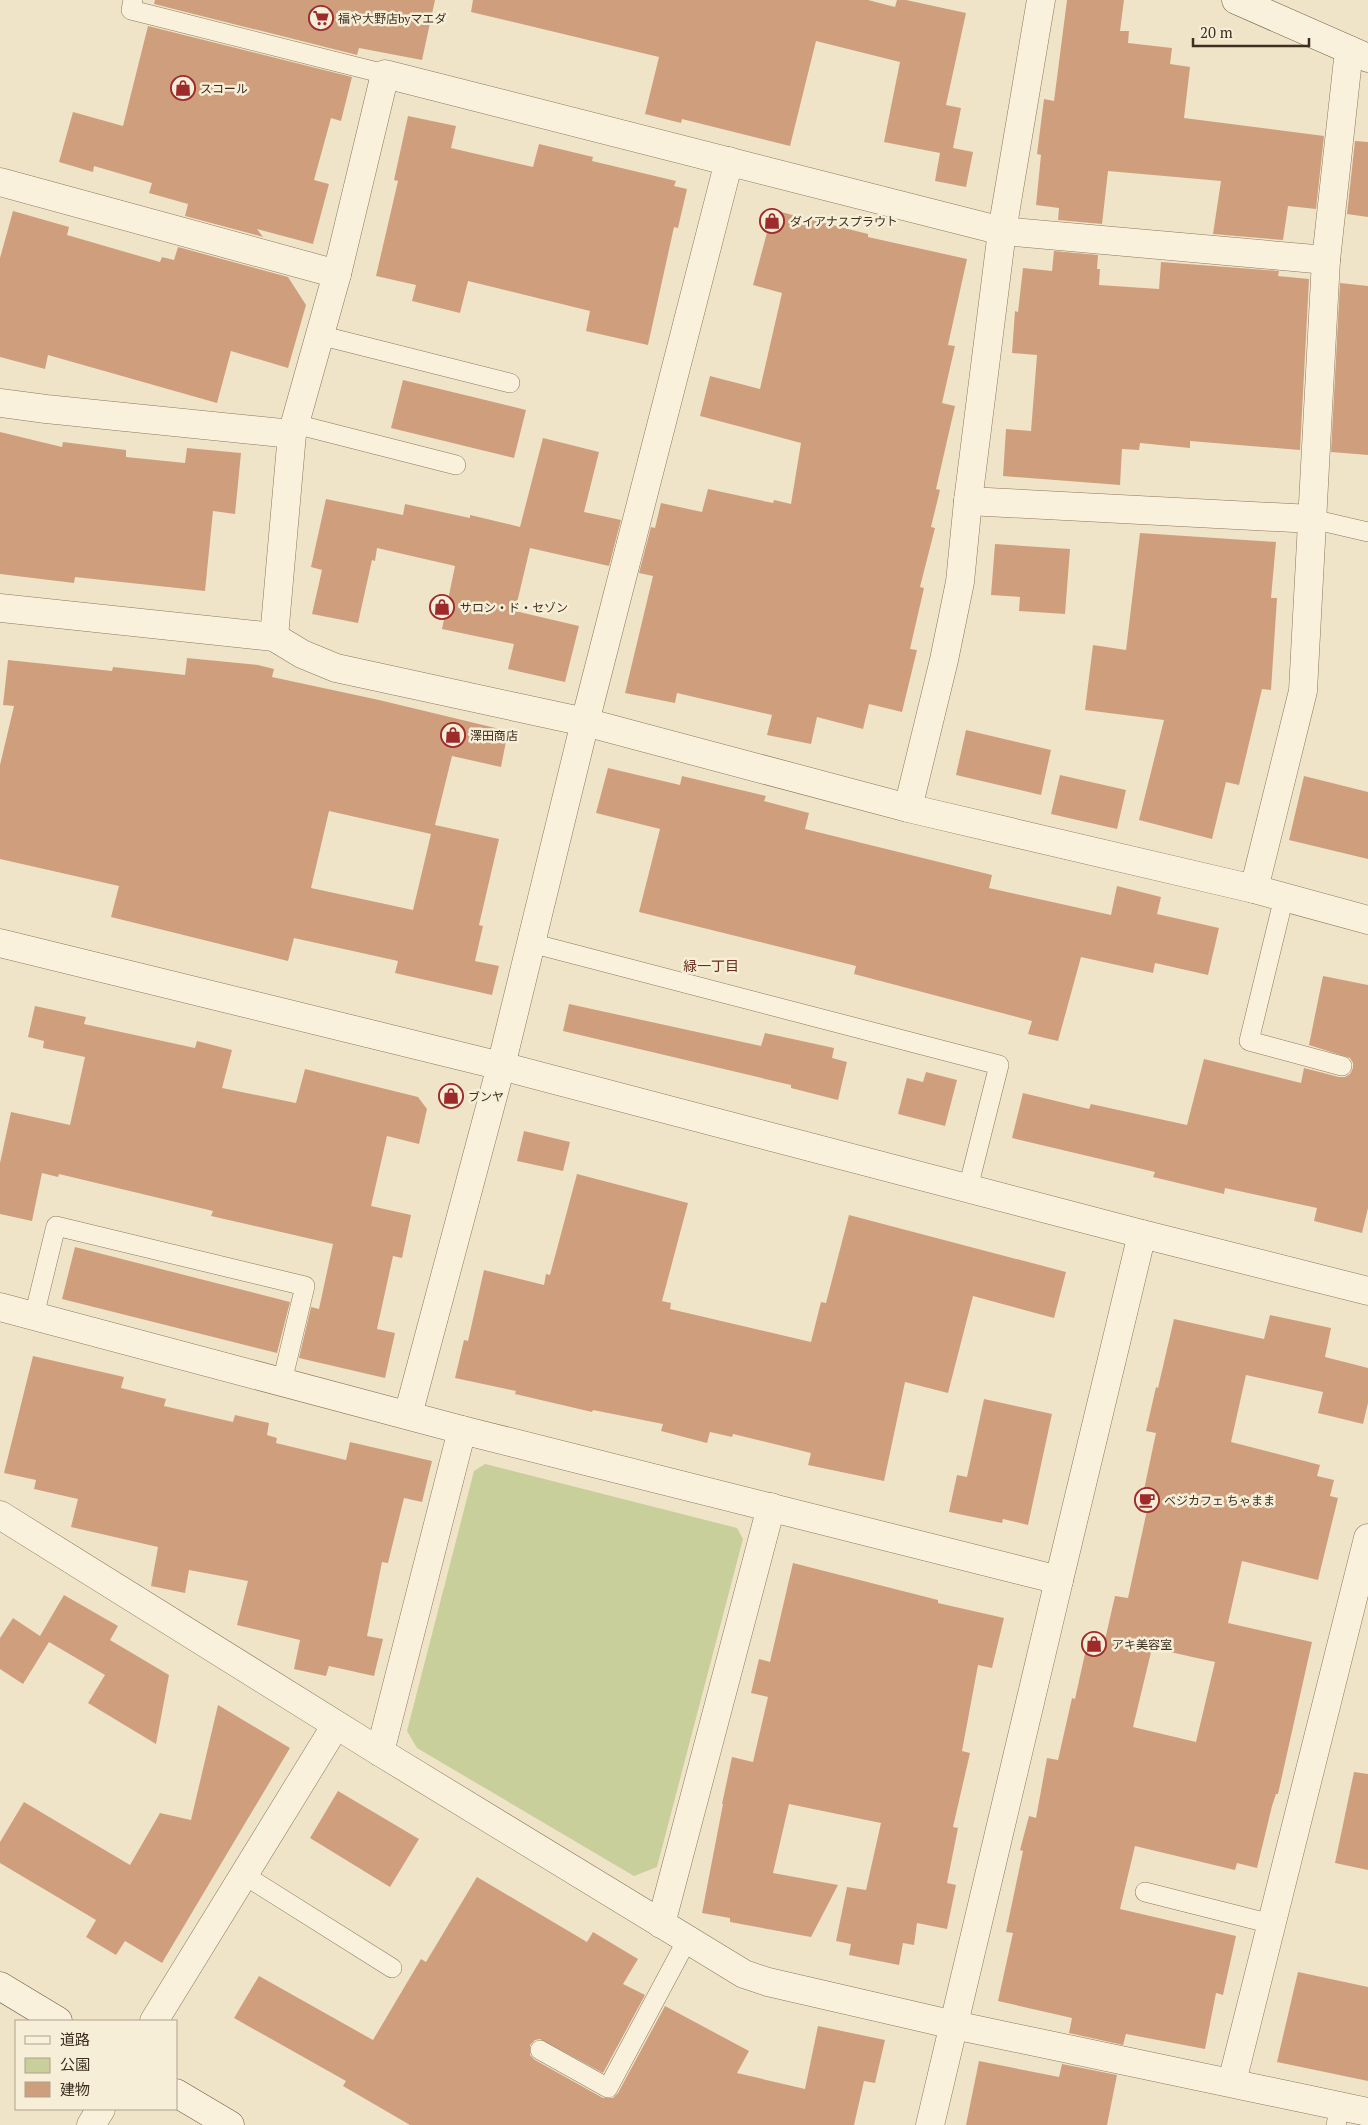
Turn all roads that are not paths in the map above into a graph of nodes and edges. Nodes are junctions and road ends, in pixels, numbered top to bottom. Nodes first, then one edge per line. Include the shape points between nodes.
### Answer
1 (133, 0) edge
2 (1041, 0) edge
3 (1236, 0) edge
4 (1359, 54) edge
5 (385, 74) junction
6 (729, 162) junction
7 (0, 182) edge
8 (1002, 231) junction
9 (1326, 260) junction
10 (337, 274) junction
11 (319, 335) junction
12 (510, 383) dead end
13 (0, 403) edge
14 (294, 429) junction
15 (456, 465) dead end
16 (968, 501) junction
17 (1312, 520) junction
18 (1368, 532) edge
19 (0, 608) edge
20 (274, 637) junction
21 (585, 722) junction
22 (908, 808) junction
23 (1254, 889) junction
24 (1284, 897) junction
25 (1368, 920) edge
26 (531, 942) junction
27 (0, 943) edge
28 (501, 1066) junction
29 (1342, 1066) dead end
30 (968, 1188) junction
31 (1142, 1234) junction
32 (1368, 1291) edge
33 (0, 1307) edge
34 (34, 1316) junction
35 (282, 1382) junction
36 (408, 1415) junction
37 (462, 1430) junction
38 (771, 1507) junction
39 (0, 1515) edge
40 (1368, 1538) edge
41 (1059, 1580) junction
42 (336, 1725) junction
43 (380, 1752) junction
44 (244, 1875) junction
45 (1145, 1892) dead end
46 (661, 1924) junction
47 (1272, 1924) junction
48 (687, 1940) junction
49 (392, 1968) dead end
50 (0, 1986) edge
51 (56, 2020) edge
52 (155, 2020) edge
53 (954, 2025) junction
54 (540, 2050) dead end
55 (1232, 2082) junction
56 (178, 2094) edge
57 (100, 2110) edge
58 (1368, 2112) edge
59 (1338, 2116) edge
60 (91, 2125) edge
61 (230, 2125) edge
62 (930, 2125) edge

1 - 5 lane via 131,10
2 - 8 street
3 - 4 street
4 - 9 street
5 - 6 street
5 - 10 street
6 - 8 street
6 - 21 street
7 - 10 street
8 - 9 street
8 - 16 street
9 - 17 street
10 - 11 street
11 - 12 lane
11 - 14 street
13 - 14 street
14 - 15 lane
14 - 20 street
16 - 17 street
16 - 22 street via 960,582
17 - 18 lane
17 - 23 street via 1303,691
19 - 20 street
20 - 21 street via 302,654 336,668
21 - 22 street
21 - 26 street
22 - 23 street
23 - 24 street
24 - 25 street
24 - 29 lane via 1248,1041
26 - 28 street
26 - 30 lane via 999,1065
27 - 28 street
28 - 30 street
28 - 36 street
30 - 31 street
31 - 32 street
31 - 41 street
33 - 34 street
34 - 35 street
34 - 35 lane via 56,1226 305,1286
35 - 36 street
36 - 37 street
37 - 38 street
37 - 43 street
38 - 41 street
38 - 46 street
39 - 42 street
40 - 47 street
41 - 53 street
42 - 43 street
42 - 44 street
43 - 46 street
44 - 49 lane
44 - 52 street
45 - 47 lane
46 - 48 street
47 - 55 street
48 - 53 street via 744,1974 768,1982
48 - 54 lane via 608,2088
50 - 51 street
53 - 55 street
53 - 62 street
55 - 59 street
56 - 61 street
57 - 60 street
58 - 59 street

